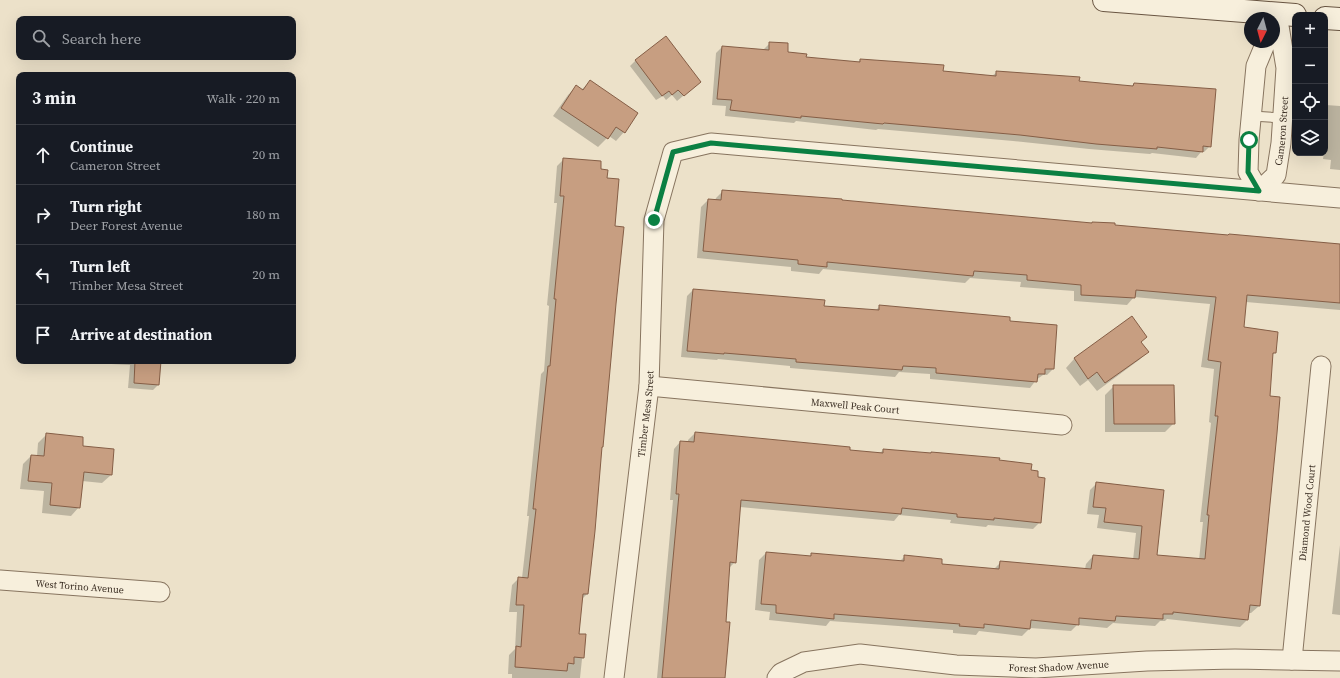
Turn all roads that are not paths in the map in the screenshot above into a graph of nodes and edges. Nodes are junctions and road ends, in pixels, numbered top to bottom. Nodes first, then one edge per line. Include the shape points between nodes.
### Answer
1 (1104, 0) edge
2 (1282, 17) edge
3 (1328, 18) edge
4 (1340, 19) edge
5 (1264, 48) edge
6 (1252, 116) junction
7 (1282, 118) junction
8 (1259, 191) junction
9 (1340, 198) edge
10 (1321, 366) dead end
11 (649, 386) junction
12 (1062, 425) dead end
13 (0, 580) edge
14 (160, 592) dead end
15 (1292, 660) junction
16 (1340, 661) edge
17 (779, 675) edge
18 (614, 678) edge

1 - 2 street
2 - 7 street, Cameron Street via 1286,68
3 - 4 street
5 - 6 street via 1256,66
6 - 7 lane
6 - 8 street via 1248,172
7 - 8 street, Cameron Street via 1276,175
8 - 9 street
8 - 11 street, Timber Mesa Street via 711,143 673,152 654,220
10 - 15 street, Diamond Wood Court
11 - 12 street, Maxwell Peak Court
11 - 18 street, Timber Mesa Street
13 - 14 street, West Torino Avenue
15 - 16 street, Forest Shadow Avenue
15 - 17 street, Forest Shadow Avenue via 1155,661 1036,668 956,665 860,654 804,662

